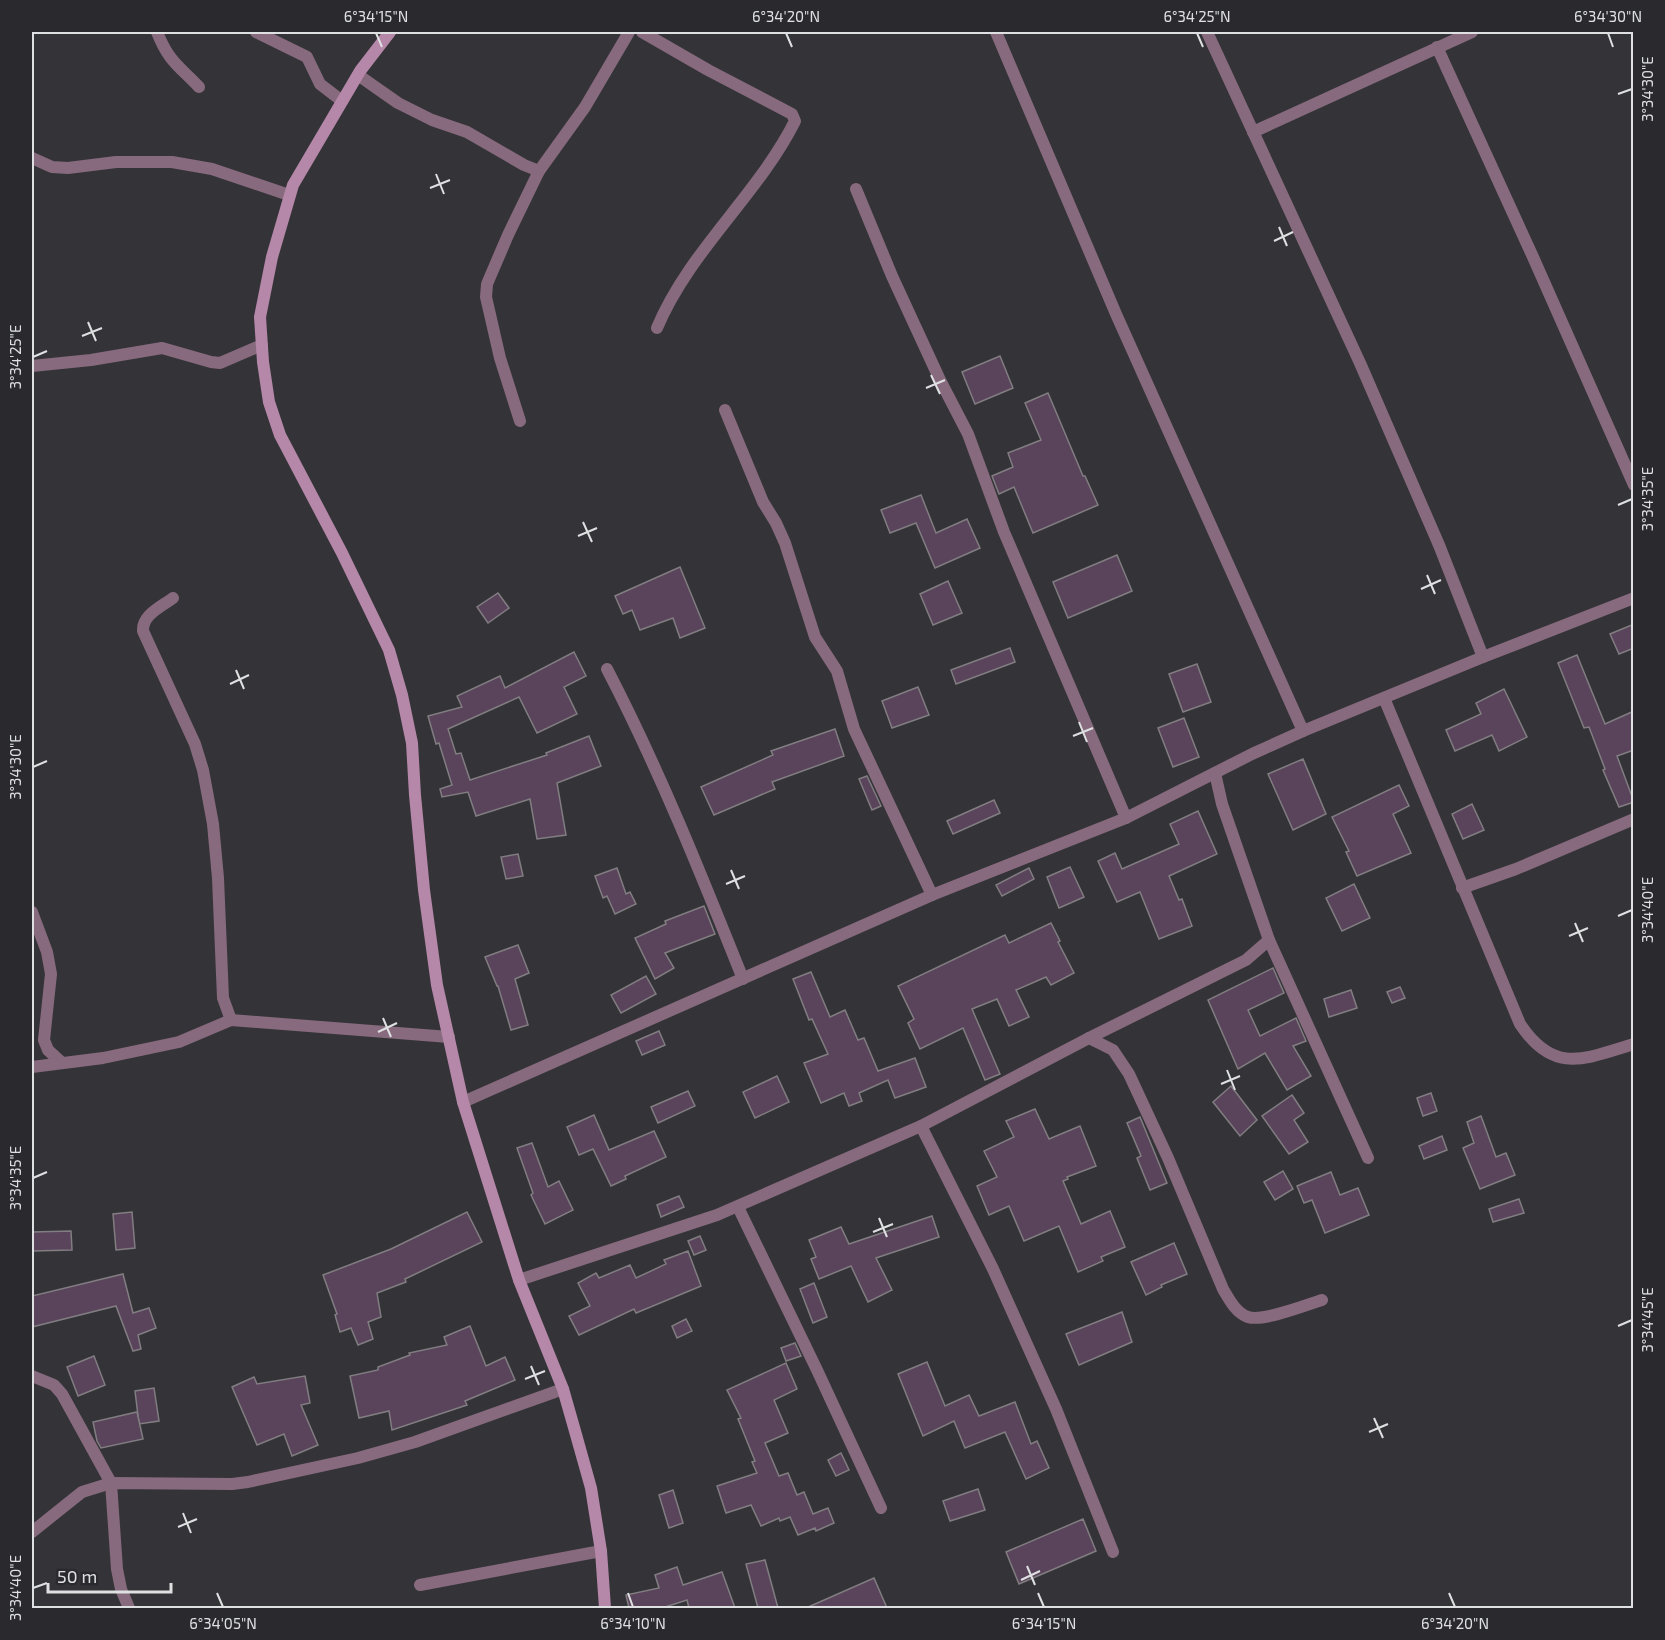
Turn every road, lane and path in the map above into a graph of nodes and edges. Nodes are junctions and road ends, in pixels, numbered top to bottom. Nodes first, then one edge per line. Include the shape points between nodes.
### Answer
1 (157, 32) edge
2 (256, 32) edge
3 (390, 32) edge
4 (629, 32) edge
5 (642, 32) edge
6 (996, 32) edge
7 (1207, 32) edge
8 (1472, 32) edge
9 (1437, 47) junction
10 (358, 75) junction
11 (199, 87) dead end
12 (342, 101) junction
13 (1253, 132) junction
14 (32, 158) edge
15 (539, 171) junction
16 (856, 189) dead end
17 (289, 195) junction
18 (657, 327) dead end
19 (262, 345) junction
20 (32, 366) edge
21 (725, 410) dead end
22 (520, 421) dead end
23 (1634, 485) edge
24 (173, 598) dead end
25 (1634, 598) edge
26 (1483, 657) junction
27 (606, 669) dead end
28 (1384, 698) junction
29 (1303, 731) junction
30 (1215, 773) junction
31 (1126, 818) junction
32 (1634, 819) edge
33 (1462, 888) junction
34 (932, 895) junction
35 (32, 912) edge
36 (1269, 940) junction
37 (743, 979) junction
38 (231, 1020) junction
39 (1113, 1026) junction
40 (449, 1037) junction
41 (1089, 1038) junction
42 (1634, 1044) edge
43 (1113, 1050) junction
44 (62, 1063) junction
45 (32, 1067) edge
46 (463, 1102) junction
47 (921, 1126) junction
48 (1368, 1158) dead end
49 (738, 1207) junction
50 (519, 1280) junction
51 (1322, 1300) dead end
52 (32, 1376) edge
53 (563, 1389) junction
54 (111, 1483) junction
55 (881, 1508) dead end
56 (32, 1532) edge
57 (601, 1551) junction
58 (1113, 1552) dead end
59 (420, 1586) dead end
60 (129, 1608) edge
61 (605, 1608) edge

1 - 11 street via 164,50
2 - 12 street via 307,57 320,84
3 - 10 street
4 - 15 street via 585,107
5 - 18 street via 792,114 795,121 759,179 683,280
6 - 29 street via 1129,345
7 - 13 street
8 - 9 street
9 - 13 street
9 - 23 street
10 - 12 street
10 - 15 street via 398,103 467,132
12 - 17 street
13 - 26 street via 1360,363
14 - 17 street via 52,167 68,168 116,162 172,162 212,168
15 - 22 street via 508,235 487,285 486,297
16 - 31 street via 892,276 968,434 1004,532
17 - 19 street via 260,317
19 - 20 street via 220,363 162,348
19 - 40 street via 269,402 280,435 389,650 402,695 412,743 437,985
21 - 34 street via 763,502 785,543 814,637 837,670 861,744
24 - 38 street via 147,617 143,625 203,770 218,878 223,998
25 - 26 street
26 - 28 street
27 - 37 street via 684,831
28 - 29 street
28 - 33 street
29 - 30 street
30 - 31 street
30 - 36 street
31 - 34 street
32 - 33 street
33 - 42 street via 1520,1024 1531,1041 1544,1052 1564,1059 1591,1057
34 - 37 street
35 - 44 street via 51,974 44,1040 48,1050
36 - 39 street via 1246,960
36 - 48 street
37 - 46 street
38 - 40 street
38 - 44 street via 179,1042
39 - 41 street
39 - 43 street
40 - 46 street
41 - 43 street
41 - 47 street
43 - 51 street via 1130,1074 1223,1289 1235,1308 1249,1317 1272,1316
44 - 45 street
46 - 50 street
47 - 49 street
47 - 58 street via 993,1269 1056,1409
49 - 50 street
49 - 55 street
50 - 53 street
52 - 54 street via 54,1385 62,1394
53 - 54 street via 415,1442 248,1482
53 - 57 street via 591,1488
54 - 56 street via 82,1492
54 - 60 street via 117,1569
57 - 59 street
57 - 61 street

